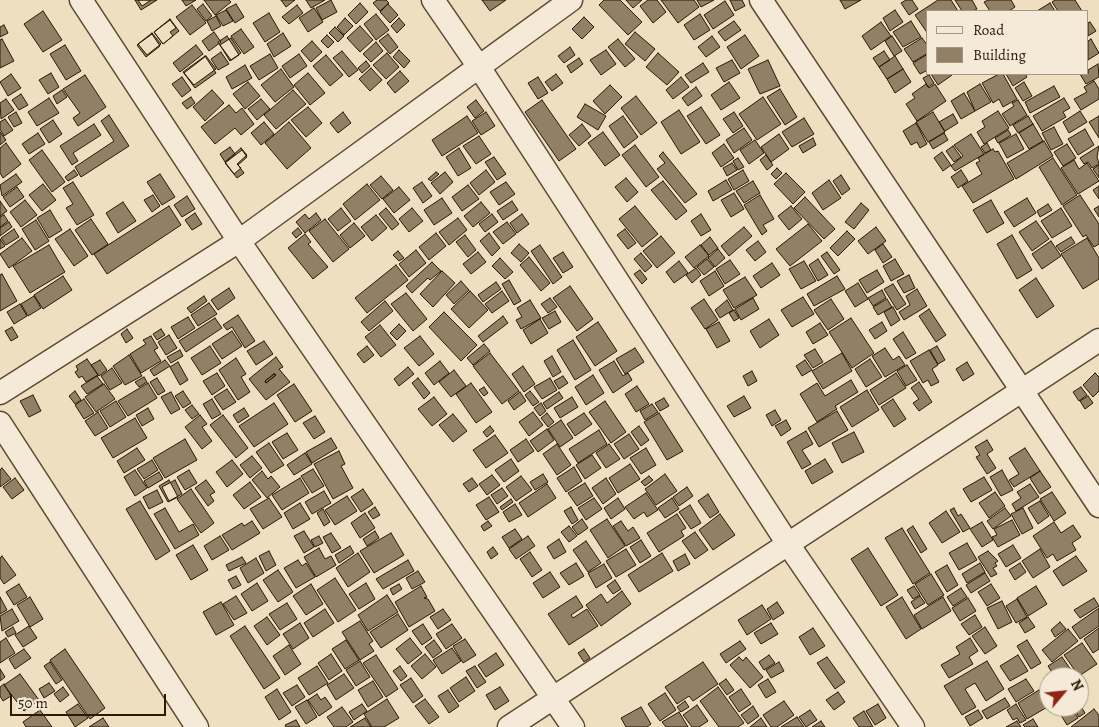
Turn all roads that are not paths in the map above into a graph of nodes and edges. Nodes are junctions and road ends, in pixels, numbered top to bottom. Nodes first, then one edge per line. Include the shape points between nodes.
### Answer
1 (81, 0) edge
2 (433, 0) edge
3 (571, 0) edge
4 (761, 0) edge
5 (479, 67) junction
6 (240, 241) junction
7 (1099, 340) edge
8 (1022, 388) junction
9 (0, 393) edge
10 (0, 423) edge
11 (1099, 506) edge
12 (788, 544) junction
13 (554, 698) junction
14 (197, 727) edge
15 (510, 727) edge
16 (574, 727) edge
17 (913, 727) edge

1 - 6 street
2 - 5 street
3 - 5 street
4 - 8 street
5 - 6 street
5 - 12 street
6 - 9 street
6 - 13 street
7 - 8 street
8 - 11 street
8 - 12 street
10 - 14 street
12 - 13 street
12 - 17 street
13 - 15 street
13 - 16 street

